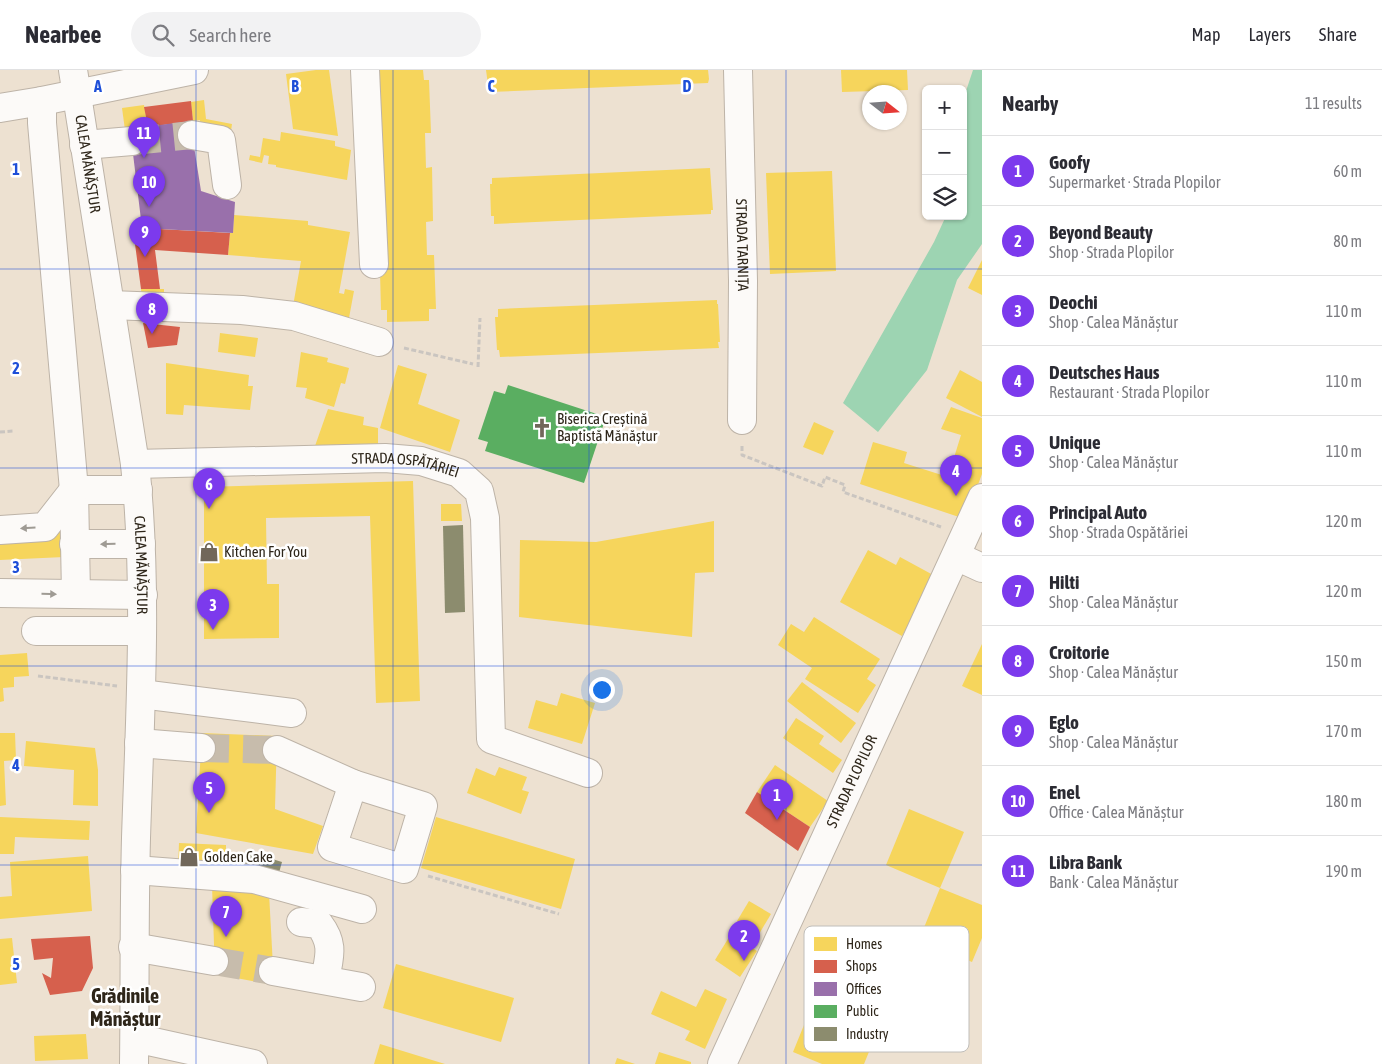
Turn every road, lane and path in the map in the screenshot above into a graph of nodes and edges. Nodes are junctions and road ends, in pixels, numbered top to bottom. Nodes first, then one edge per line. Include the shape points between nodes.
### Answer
1 (194, 70) edge
2 (365, 70) edge
3 (738, 70) edge
4 (74, 82) edge
5 (42, 101) junction
6 (0, 108) edge
7 (192, 135) tunnel mouth
8 (132, 141) tunnel mouth
9 (84, 145) junction
10 (227, 185) dead end
11 (374, 264) dead end
12 (110, 305) junction
13 (480, 318) dead end
14 (379, 342) joint
15 (472, 364) dead end
16 (478, 366) dead end
17 (742, 420) dead end
18 (14, 431) dead end
19 (0, 432) edge
20 (742, 455) dead end
21 (137, 477) junction
22 (74, 490) junction
23 (982, 498) edge
24 (0, 530) edge
25 (74, 544) junction
26 (141, 544) junction
27 (960, 545) junction
28 (982, 568) edge
29 (0, 593) edge
30 (76, 594) junction
31 (143, 595) junction
32 (36, 631) dead end
33 (142, 631) junction
34 (38, 676) dead end
35 (130, 690) junction
36 (292, 714) dead end
37 (139, 743) junction
38 (201, 748) tunnel mouth
39 (277, 750) tunnel mouth
40 (588, 773) dead end
41 (353, 784) junction
42 (404, 868) junction
43 (135, 870) junction
44 (362, 909) dead end
45 (558, 914) dead end
46 (301, 922) dead end
47 (134, 946) junction
48 (214, 960) tunnel mouth
49 (273, 971) tunnel mouth
50 (326, 980) junction
51 (361, 987) dead end
52 (134, 1051) edge
53 (253, 1064) edge
54 (722, 1064) edge

1 - 4 street
2 - 11 street
3 - 17 street, STRADA TARNIȚA
4 - 5 street
4 - 9 street, CALEA MĂNĂȘTUR
5 - 6 street
5 - 22 street
7 - 10 street via 221,140
8 - 9 street
9 - 12 street, CALEA MĂNĂȘTUR
12 - 14 street via 242,310 294,316
12 - 21 street, CALEA MĂNĂȘTUR
13 - 16 path
14 - 15 path
18 - 19 path
20 - 27 path via 822,486 825,477 845,484 843,492
21 - 22 street, STRADA OSPĂTĂRIEI
21 - 26 street, CALEA MĂNĂȘTUR
21 - 40 street, STRADA OSPĂTĂRIEI via 385,458 421,461 459,473 479,491 485,518 491,739
22 -> 24 street via 45,527
22 - 25 street
23 - 27 street, STRADA PLOPILOR
26 -> 25 street
25 - 30 street
26 - 31 street, CALEA MĂNĂȘTUR
27 - 28 street
27 - 54 street, STRADA PLOPILOR
29 -> 30 street
30 - 31 street
31 - 33 street, CALEA MĂNĂȘTUR
32 - 33 street
33 - 35 street, CALEA MĂNĂȘTUR
34 - 35 path
35 - 36 street
35 - 37 street, CALEA MĂNĂȘTUR
37 - 38 street
37 - 43 street, CALEA MĂNĂȘTUR
39 - 41 street
41 - 42 street via 423,806
41 - 42 street via 332,847
42 - 45 path
43 - 44 street via 254,879
43 - 47 street, CALEA MĂNĂȘTUR
46 - 50 street via 319,924 327,935 330,947
47 - 48 street
47 - 52 street, CALEA MĂNĂȘTUR
49 - 50 street
50 - 51 street
52 - 53 street

